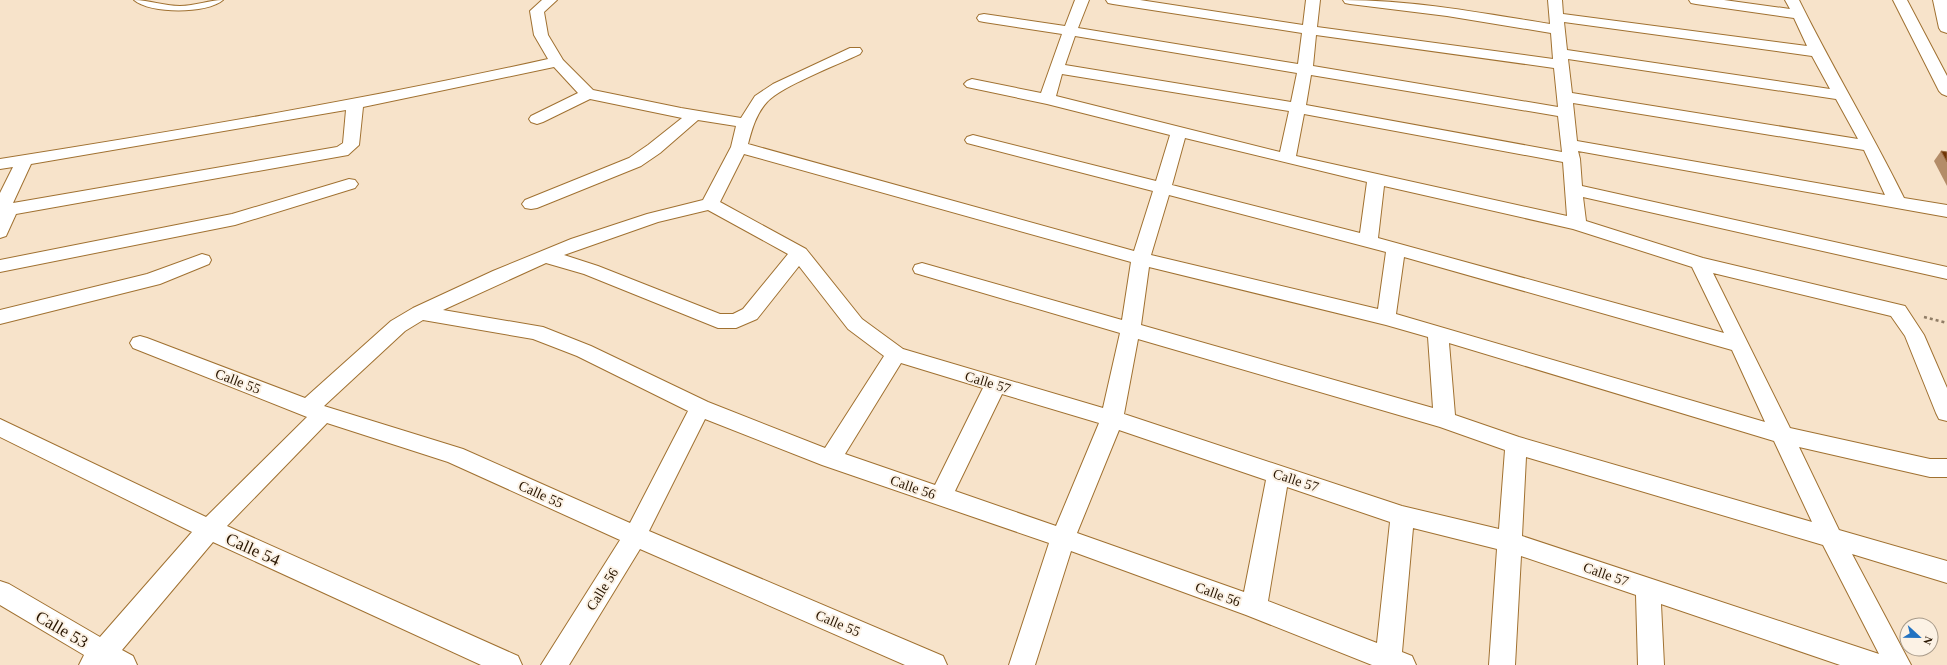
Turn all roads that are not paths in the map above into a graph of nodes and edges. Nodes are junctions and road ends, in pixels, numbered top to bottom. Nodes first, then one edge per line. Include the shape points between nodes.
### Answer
1 (137, 0) edge
2 (220, 0) edge
3 (550, 0) edge
4 (1082, 0) edge
5 (1113, 0) edge
6 (1313, 0) edge
7 (1350, 0) edge
8 (1555, 0) edge
9 (1696, 0) edge
10 (1792, 0) edge
11 (1900, 0) edge
12 (1941, 0) edge
13 (1799, 14) junction
14 (984, 18) dead end
15 (1558, 23) junction
16 (1947, 28) edge
17 (1071, 30) junction
18 (1308, 30) junction
19 (855, 51) dead end
20 (1817, 52) junction
21 (1562, 60) junction
22 (557, 62) junction
23 (1056, 68) junction
24 (1305, 69) junction
25 (972, 84) dead end
26 (1947, 91) edge
27 (588, 94) junction
28 (1841, 95) junction
29 (1566, 97) junction
30 (1047, 99) junction
31 (355, 104) junction
32 (1297, 108) junction
33 (1567, 113) junction
34 (695, 115) junction
35 (537, 119) dead end
36 (745, 123) junction
37 (1179, 132) junction
38 (972, 140) dead end
39 (1870, 146) junction
40 (739, 147) junction
41 (1571, 152) junction
42 (1287, 159) junction
43 (25, 160) junction
44 (0, 164) edge
45 (1376, 179) junction
46 (349, 184) dead end
47 (1161, 190) junction
48 (1575, 190) junction
49 (1897, 202) junction
50 (531, 204) dead end
51 (710, 204) junction
52 (3, 210) edge
53 (1947, 211) edge
54 (1577, 224) junction
55 (0, 232) edge
56 (1368, 241) junction
57 (1396, 249) junction
58 (799, 253) junction
59 (545, 256) junction
60 (1141, 259) junction
61 (202, 260) dead end
62 (1699, 263) junction
63 (0, 266) edge
64 (922, 269) dead end
65 (1947, 273) edge
66 (420, 313) junction
67 (0, 317) edge
68 (1386, 318) junction
69 (1130, 331) junction
70 (1438, 333) junction
71 (140, 343) dead end
72 (1740, 345) junction
73 (896, 354) junction
74 (996, 384) junction
75 (700, 408) junction
76 (316, 411) junction
77 (1947, 413) edge
78 (1112, 418) junction
79 (1445, 420) junction
80 (0, 427) edge
81 (1782, 435) junction
82 (1516, 445) junction
83 (830, 459) junction
84 (1947, 468) edge
85 (1278, 474) junction
86 (941, 496) junction
87 (1402, 516) junction
88 (209, 529) junction
89 (635, 536) junction
90 (1830, 536) junction
91 (1063, 538) junction
92 (1509, 542) junction
93 (1947, 572) edge
94 (1648, 588) junction
95 (0, 592) edge
96 (1254, 607) junction
97 (98, 659) edge
98 (1395, 662) edge
99 (124, 665) edge
100 (509, 665) edge
101 (554, 665) edge
102 (934, 665) edge
103 (1022, 665) edge
104 (1502, 665) edge
105 (1651, 665) edge
106 (1876, 665) edge
107 (1898, 665) edge

1 - 2 lane via 176,8 200,7
3 - 22 street via 537,11 541,35
4 - 17 street
5 - 18 street
6 - 18 street
7 - 15 street
8 - 15 street
9 - 13 street
10 - 13 street
11 - 26 street
12 - 16 street
13 - 20 street
14 - 17 street
15 - 20 street
15 - 21 street
17 - 23 street
17 - 24 street
18 - 21 street
18 - 24 street
19 - 36 street via 778,87 761,99
20 - 28 street
21 - 28 street
21 - 29 street
22 - 27 street
22 - 31 street
23 - 30 street
23 - 32 street
24 - 32 street
24 - 33 street
25 - 30 street
27 - 34 street
27 - 35 street
28 - 39 street
29 - 33 street
29 - 39 street
30 - 37 street
31 - 43 street
31 - 52 street via 351,145 342,151
32 - 41 street
32 - 42 street
33 - 41 street
34 - 36 street
34 - 50 street via 654,150 635,162
36 - 40 street
37 - 42 street
37 - 47 street
38 - 47 street
39 - 49 street
40 - 51 street
40 - 60 street
41 - 48 street
41 - 49 street
42 - 45 street
43 - 44 street
43 - 52 street
45 - 54 street
45 - 56 street
46 - 63 street via 235,219
47 - 56 street
47 - 60 street
48 - 54 street
48 - 65 street
49 - 53 street
51 - 58 street, Calle 57
51 - 59 street via 638,223
52 - 55 street
54 - 62 street
56 - 57 street
57 - 68 street
57 - 72 street
58 - 59 street via 750,314 736,321 718,321 591,270
58 - 73 street, Calle 57 via 855,324
59 - 66 street
60 - 68 street
60 - 69 street
61 - 67 street via 153,278
62 - 72 street
62 - 77 street via 1898,311 1914,335
64 - 69 street
66 - 75 street via 536,332 584,351
66 - 76 street via 398,326
68 - 70 street
69 - 78 street
69 - 79 street
70 - 79 street
70 - 81 street
71 - 76 street, Calle 55
72 - 81 street
73 - 74 street, Calle 57
73 - 83 street
74 - 78 street, Calle 57
74 - 86 street
75 - 83 street, Calle 56
75 - 89 street, Calle 56
76 - 88 street
76 - 89 street, Calle 55 via 455,455
78 - 85 street, Calle 57
78 - 91 street
79 - 82 street
80 - 88 street, Calle 54
81 - 84 street via 1930,468
81 - 90 street
82 - 90 street
82 - 92 street
83 - 86 street, Calle 56
85 - 87 street, Calle 57
85 - 96 street
86 - 91 street, Calle 56
87 - 92 street, Calle 57
87 - 98 street
88 - 97 street
88 - 100 street, Calle 54
89 - 101 street, Calle 56
89 - 102 street, Calle 55
90 - 93 street
90 - 107 street
91 - 96 street, Calle 56
91 - 103 street
92 - 94 street, Calle 57
92 - 104 street
94 - 105 street
94 - 106 street, Calle 57
95 - 97 street, Calle 53
96 - 98 street, Calle 56
97 - 99 street, Calle 53

